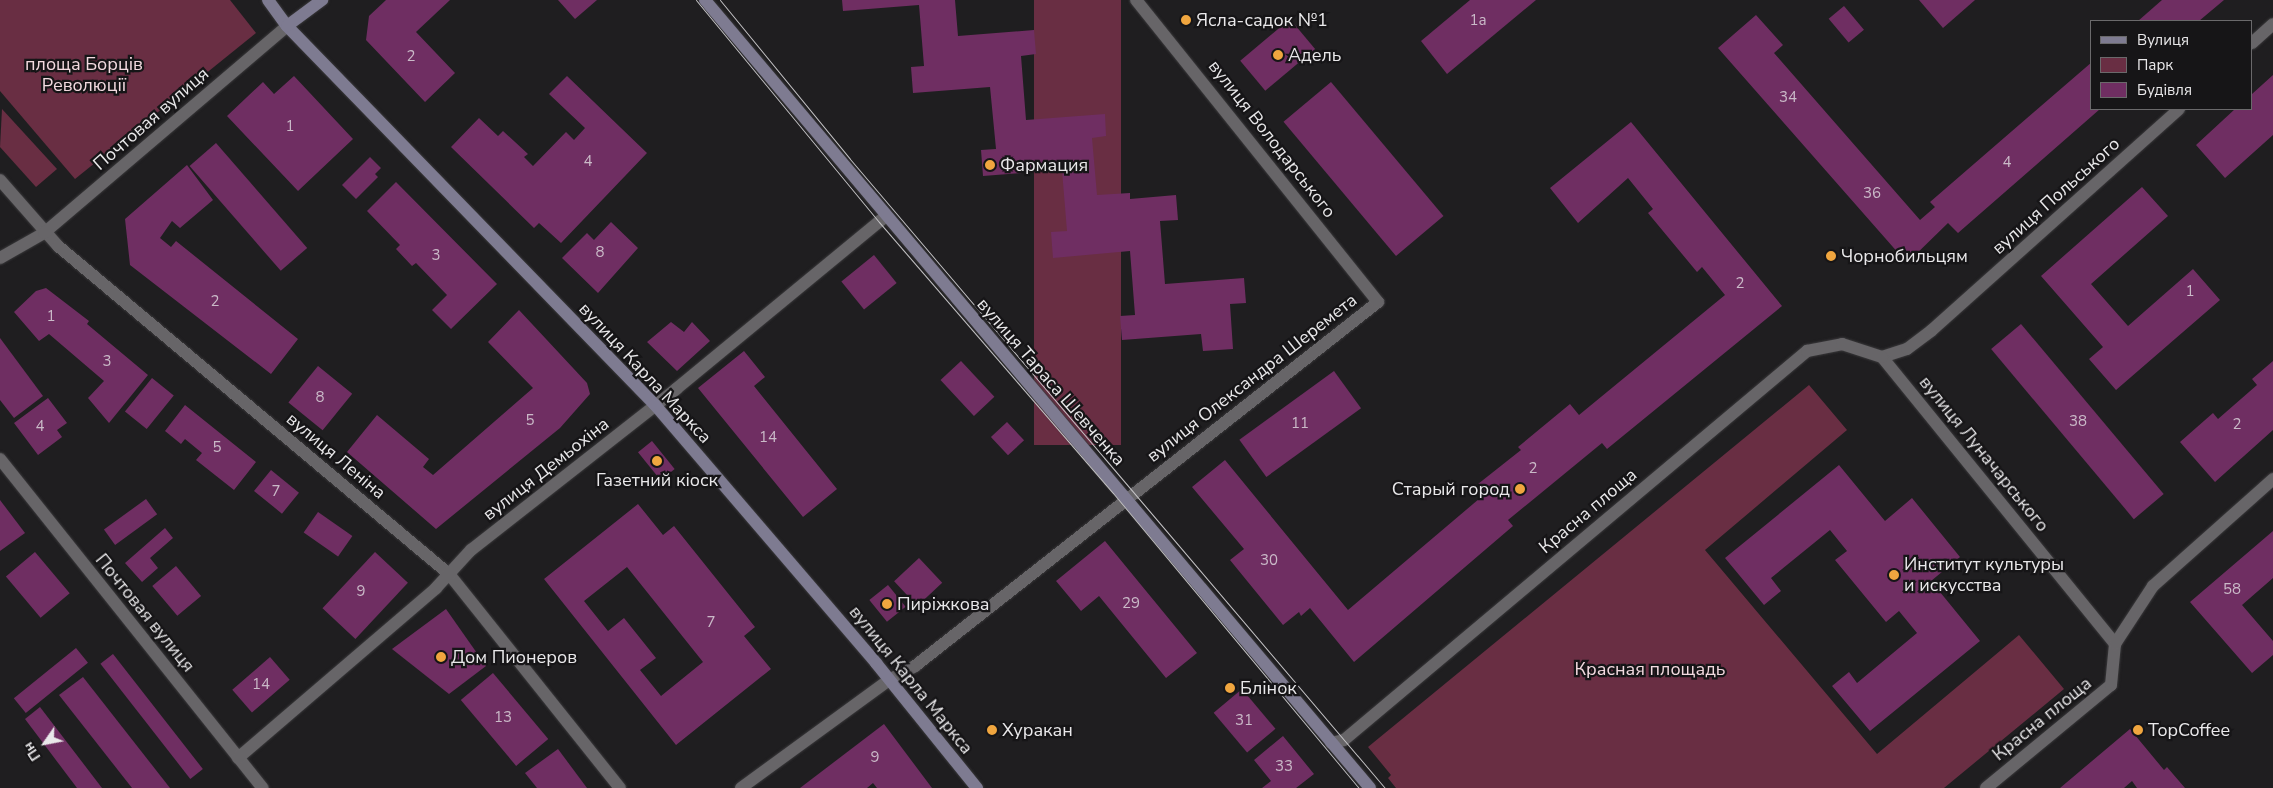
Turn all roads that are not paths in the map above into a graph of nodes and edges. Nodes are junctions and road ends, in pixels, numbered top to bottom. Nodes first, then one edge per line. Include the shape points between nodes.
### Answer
1 (268, 0) edge
2 (322, 0) edge
3 (705, 0) edge
4 (1136, 0) edge
5 (2273, 24) edge
6 (287, 26) junction
7 (2253, 42) edge
8 (2178, 110) edge
9 (0, 180) edge
10 (885, 217) junction
11 (44, 233) junction
12 (0, 258) edge
13 (1378, 302) joint
14 (1882, 357) junction
15 (655, 405) junction
16 (0, 459) edge
17 (2273, 479) edge
18 (1128, 498) junction
19 (449, 574) junction
20 (2115, 644) junction
21 (889, 680) junction
22 (1331, 743) junction
23 (238, 758) junction
24 (263, 788) edge
25 (620, 788) edge
26 (741, 788) edge
27 (977, 788) edge
28 (1370, 788) edge
29 (1986, 788) edge

1 - 6 main road, вулиця Карла Маркса
2 - 6 main road, Почтовая вулиця
3 - 10 main road, вулиця Тараса Шевченка
4 - 13 street, вулиця Володарського
5 - 7 street
6 - 11 street, Почтовая вулиця
6 - 15 main road, вулиця Карла Маркса
8 - 14 street, вулиця Польського via 1932,330 1907,349
9 - 11 street, вулиця Леніна
10 - 15 street, вулиця Демьохіна
10 - 18 main road, вулиця Тараса Шевченка
11 - 12 street, Почтовая вулиця
11 - 19 street, вулиця Леніна
13 - 18 street, вулиця Олександра Шеремета
14 - 20 street, вулиця Луначарського
14 - 22 street, Красна площа via 1842,344 1807,351 1344,740
15 - 19 street, вулиця Демьохіна via 470,550
15 - 21 main road, вулиця Карла Маркса
16 - 23 street, Почтовая вулиця
17 - 20 street via 2153,586
18 - 21 street, вулиця Олександра Шеремета via 915,666
18 - 22 main road, вулиця Тараса Шевченка
19 - 23 street, вулиця Демьохіна
19 - 25 street, вулиця Леніна
20 - 29 street, Красна площа via 2111,686
21 - 26 street, вулиця Олександра Шеремета
21 - 27 main road, вулиця Карла Маркса
22 - 28 main road, вулиця Тараса Шевченка
23 - 24 street, Почтовая вулиця

